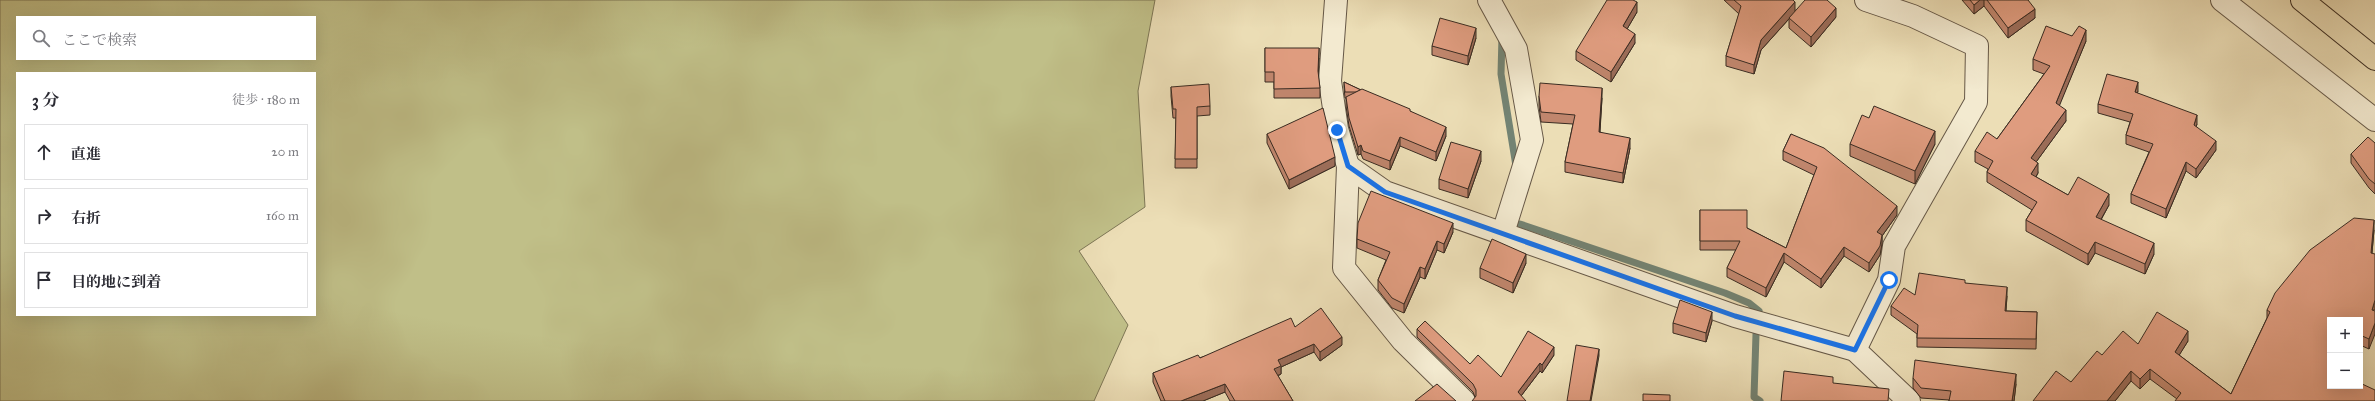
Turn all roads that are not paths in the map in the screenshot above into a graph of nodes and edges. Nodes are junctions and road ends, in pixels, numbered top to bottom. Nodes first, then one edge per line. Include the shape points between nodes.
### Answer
1 (1336, 0) edge
2 (1489, 0) edge
3 (1866, 0) edge
4 (2222, 0) edge
5 (2302, 0) edge
6 (2375, 59) edge
7 (2375, 120) edge
8 (1348, 166) junction
9 (1503, 233) junction
10 (1855, 350) junction
11 (1464, 401) edge
12 (1909, 401) edge

1 - 8 street via 1330,81 1337,130
2 - 9 street via 1516,49 1532,140
3 - 10 street via 1912,16 1977,46 1977,88 1976,102 1894,246 1889,280
4 - 7 street
5 - 6 highway
8 - 9 street via 1385,192
8 - 11 street via 1344,268 1403,341
9 - 10 street via 1735,316
10 - 12 street

